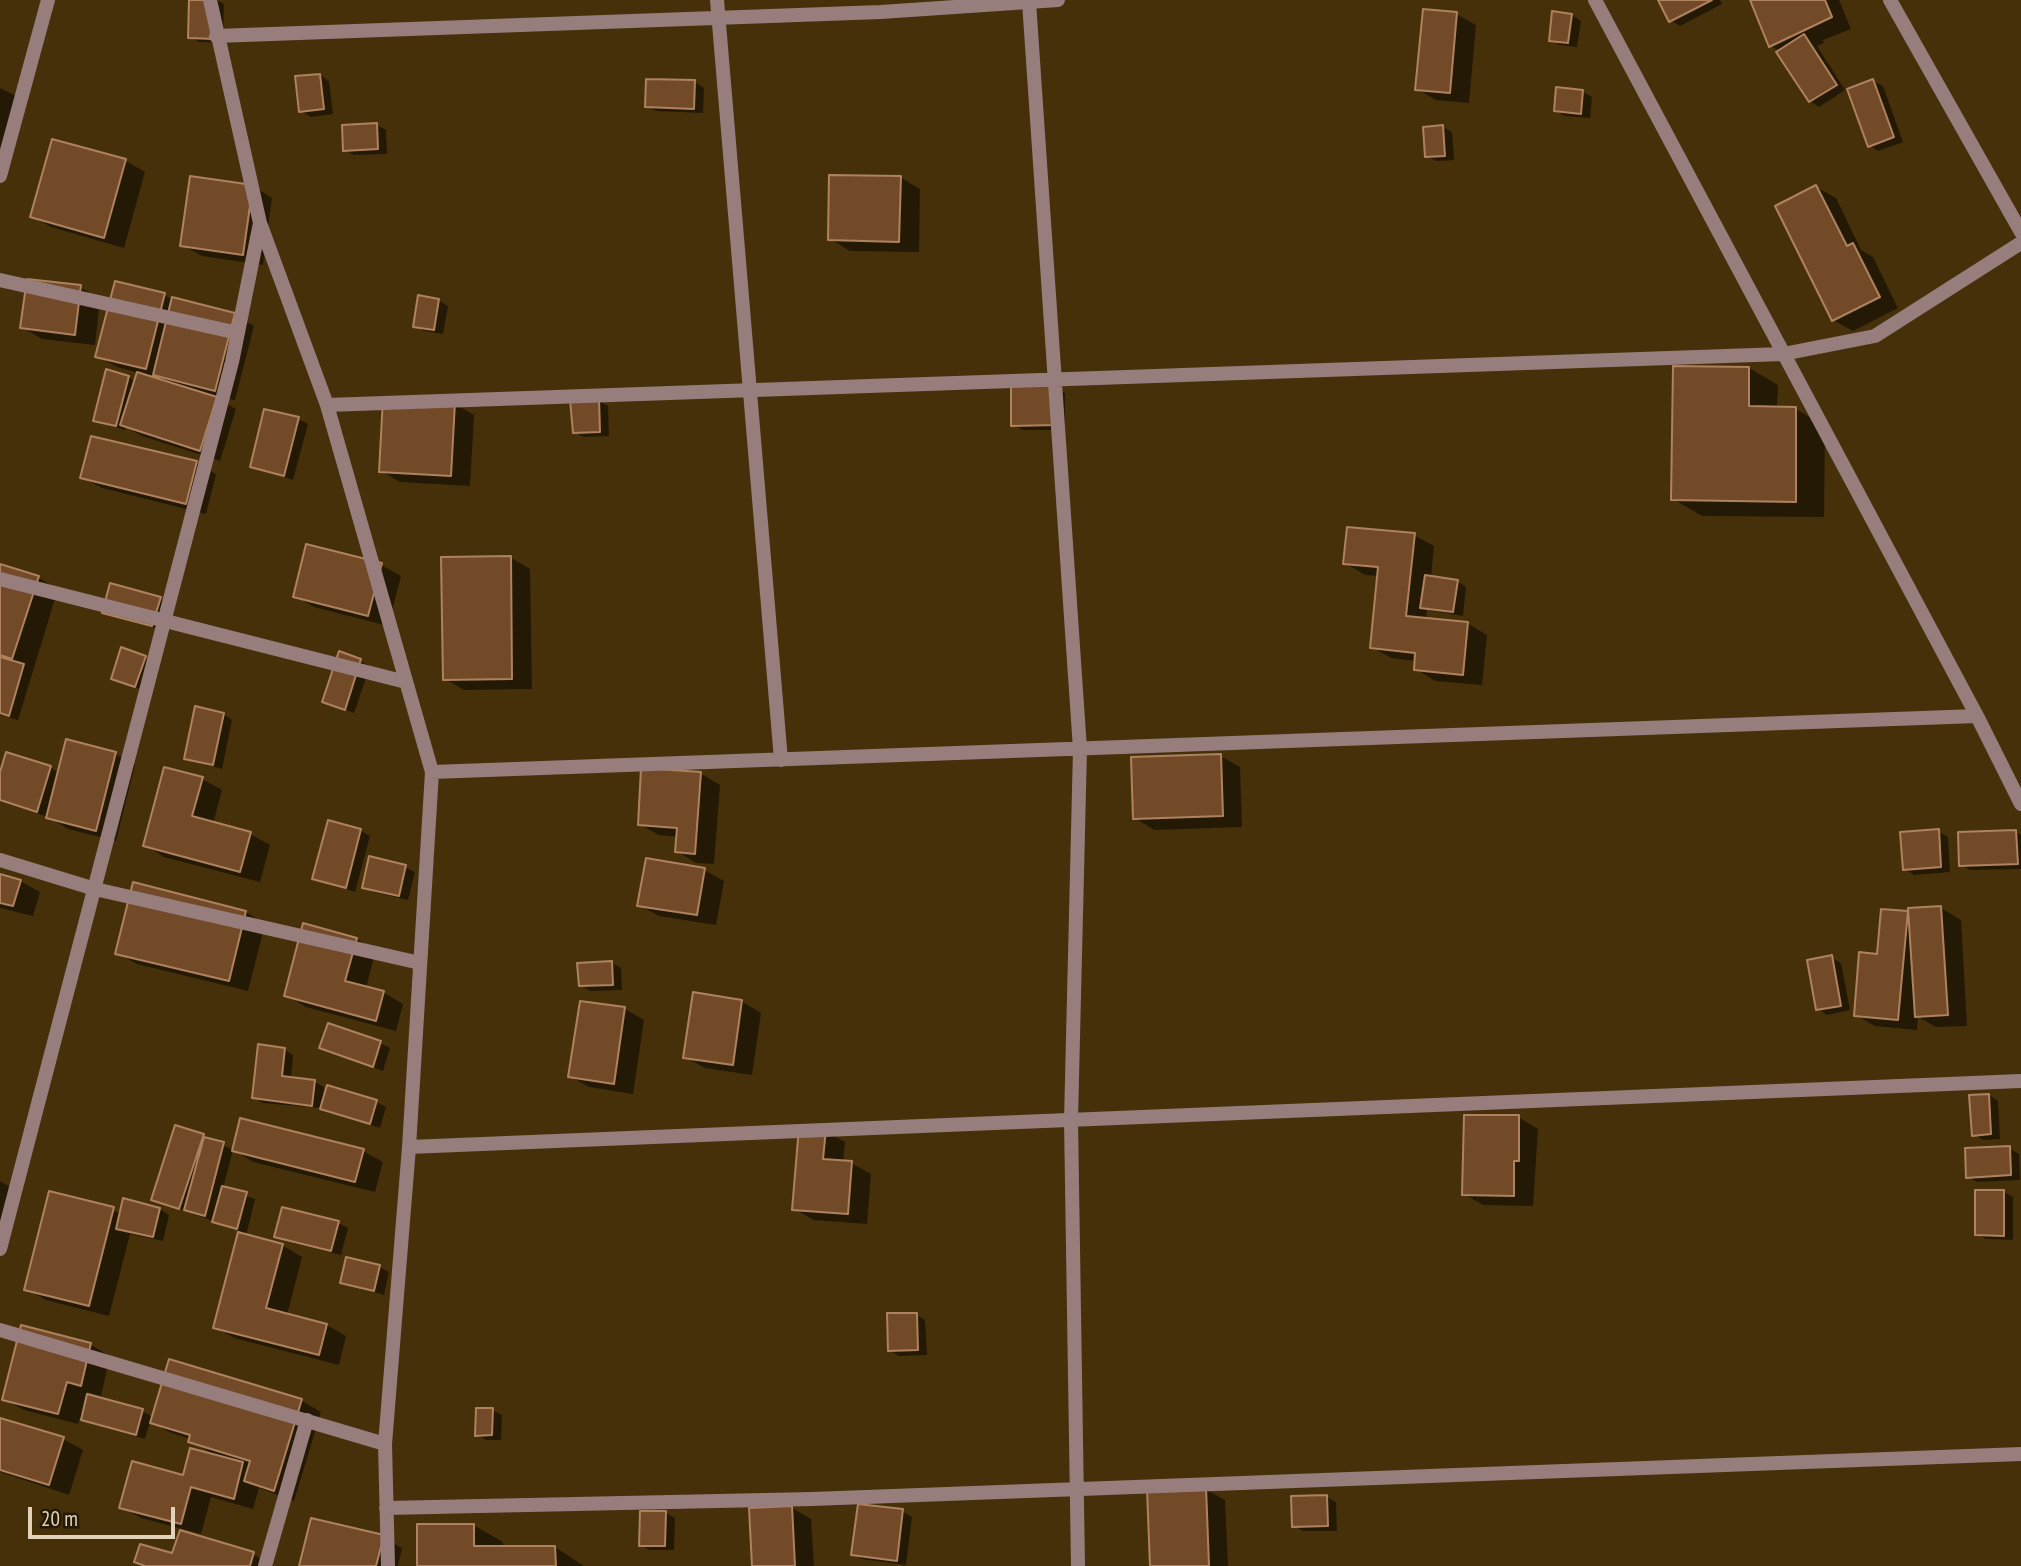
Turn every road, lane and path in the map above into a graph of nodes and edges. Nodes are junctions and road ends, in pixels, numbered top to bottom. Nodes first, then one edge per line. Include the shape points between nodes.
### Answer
1 (48, 0) edge
2 (210, 0) edge
3 (717, 0) edge
4 (1058, 0) edge
5 (1595, 0) edge
6 (1890, 0) edge
7 (1029, 2) junction
8 (717, 18) junction
9 (216, 36) junction
10 (0, 176) edge
11 (260, 223) junction
12 (2021, 232) edge
13 (2021, 243) edge
14 (0, 280) edge
15 (238, 333) junction
16 (1783, 354) junction
17 (1056, 379) junction
18 (748, 390) junction
19 (327, 405) junction
20 (0, 579) edge
21 (164, 623) junction
22 (406, 681) junction
23 (1977, 716) junction
24 (1080, 749) junction
25 (781, 760) junction
26 (432, 772) junction
27 (2021, 804) edge
28 (0, 860) edge
29 (95, 889) junction
30 (421, 963) junction
31 (2021, 1081) edge
32 (1071, 1120) junction
33 (409, 1147) junction
34 (0, 1249) edge
35 (0, 1330) edge
36 (306, 1420) junction
37 (385, 1444) junction
38 (2021, 1454) edge
39 (1076, 1487) junction
40 (386, 1508) junction
41 (265, 1566) edge
42 (388, 1566) edge
43 (1077, 1566) edge

1 - 10 street
2 - 9 street
3 - 8 street
4 - 7 street
5 - 16 street
6 - 12 street
7 - 8 street
7 - 17 street
8 - 9 street
8 - 18 street
9 - 11 street
11 - 15 street
11 - 19 street
13 - 16 street via 1875,336
14 - 15 street
15 - 21 street
16 - 17 street
16 - 23 street
17 - 18 street
17 - 24 street
18 - 19 street
18 - 25 street
19 - 22 street
20 - 21 street
21 - 22 street
21 - 29 street
22 - 26 street
23 - 24 street
23 - 27 street
24 - 25 street
24 - 32 street
25 - 26 street
26 - 30 street
28 - 29 street
29 - 30 street
29 - 34 street
30 - 33 street
31 - 32 street
32 - 33 street
32 - 39 street
33 - 37 street
35 - 36 street
36 - 37 street
36 - 41 street
37 - 40 street
38 - 39 street
39 - 40 street via 812,1499
39 - 43 street
40 - 42 street

